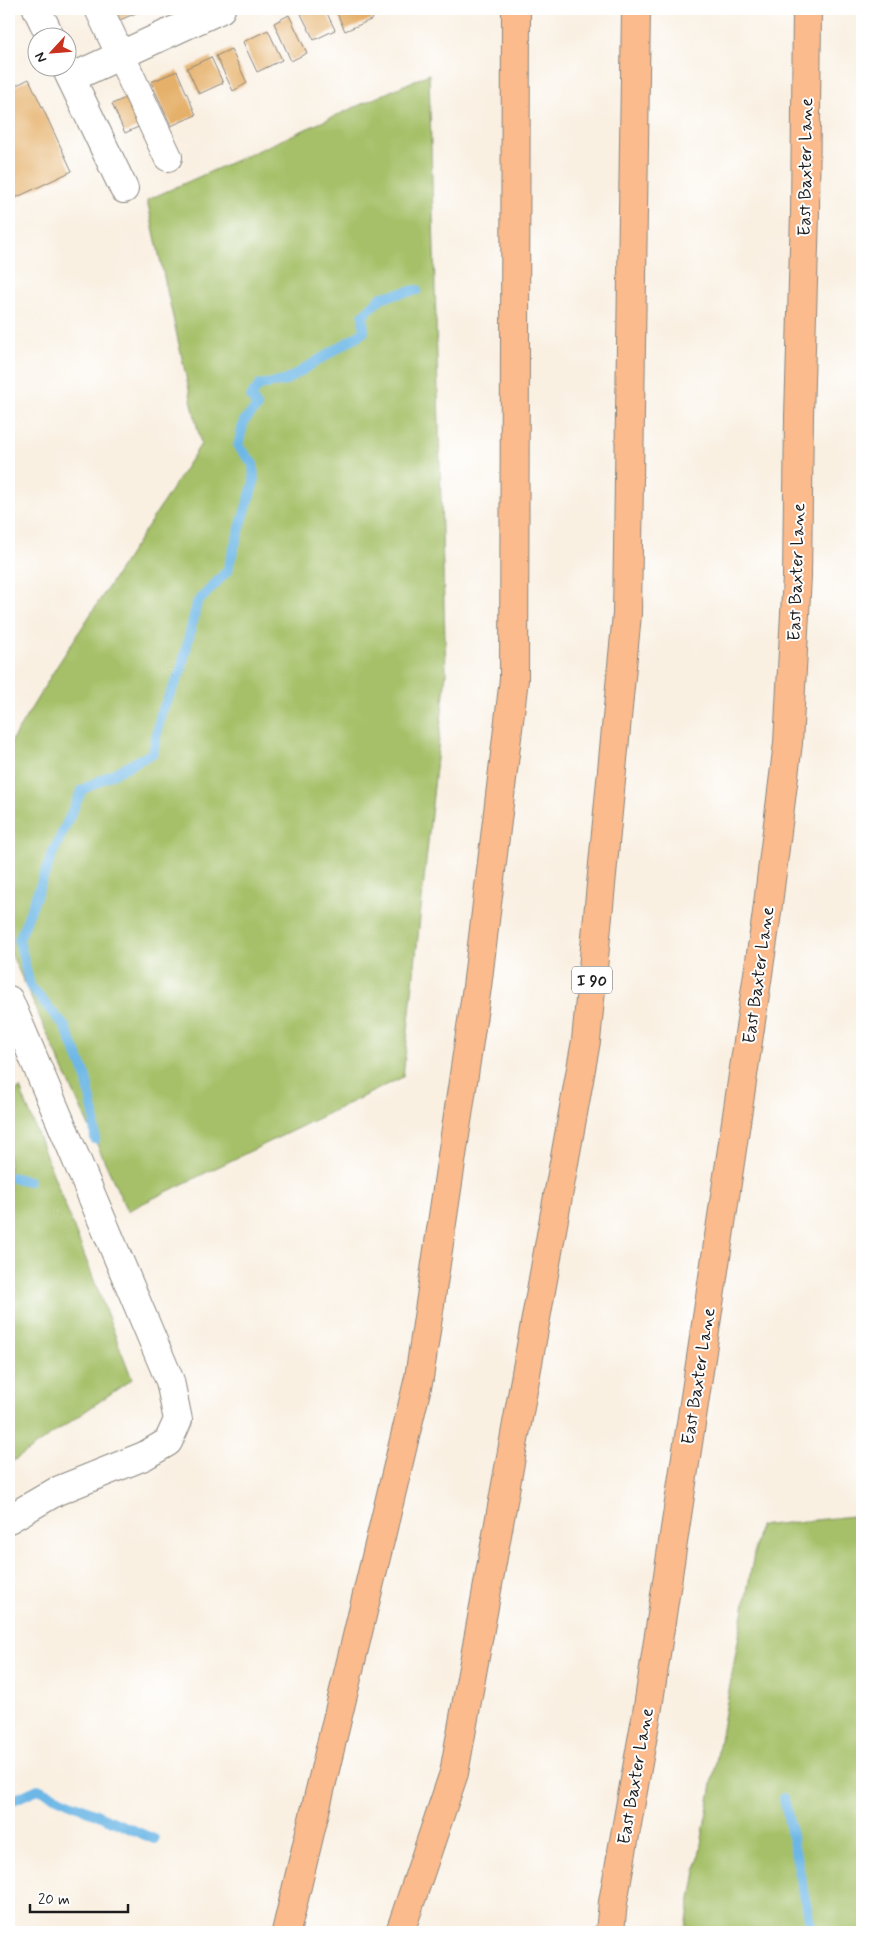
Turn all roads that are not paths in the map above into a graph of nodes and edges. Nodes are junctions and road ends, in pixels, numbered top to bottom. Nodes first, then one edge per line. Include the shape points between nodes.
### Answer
1 (37, 9) edge
2 (99, 9) edge
3 (221, 9) edge
4 (636, 9) edge
5 (806, 9) edge
6 (516, 13) edge
7 (46, 28) edge
8 (121, 56) junction
9 (78, 70) edge
10 (70, 78) edge
11 (168, 156) dead end
12 (124, 189) dead end
13 (9, 1000) edge
14 (9, 1519) edge
15 (286, 1932) edge
16 (400, 1932) edge
17 (610, 1932) edge

1 - 7 street
2 - 8 street
3 - 8 street
4 - 16 main road, I 90 via 627,614 586,1040 454,1773
5 - 17 main road, East Baxter Lane via 797,576 788,743 766,920 714,1273
6 - 15 main road via 512,698 477,988 419,1378
8 - 9 street
8 - 11 street
10 - 12 street
13 - 14 street via 170,1381 178,1420 168,1442 144,1456 57,1490

